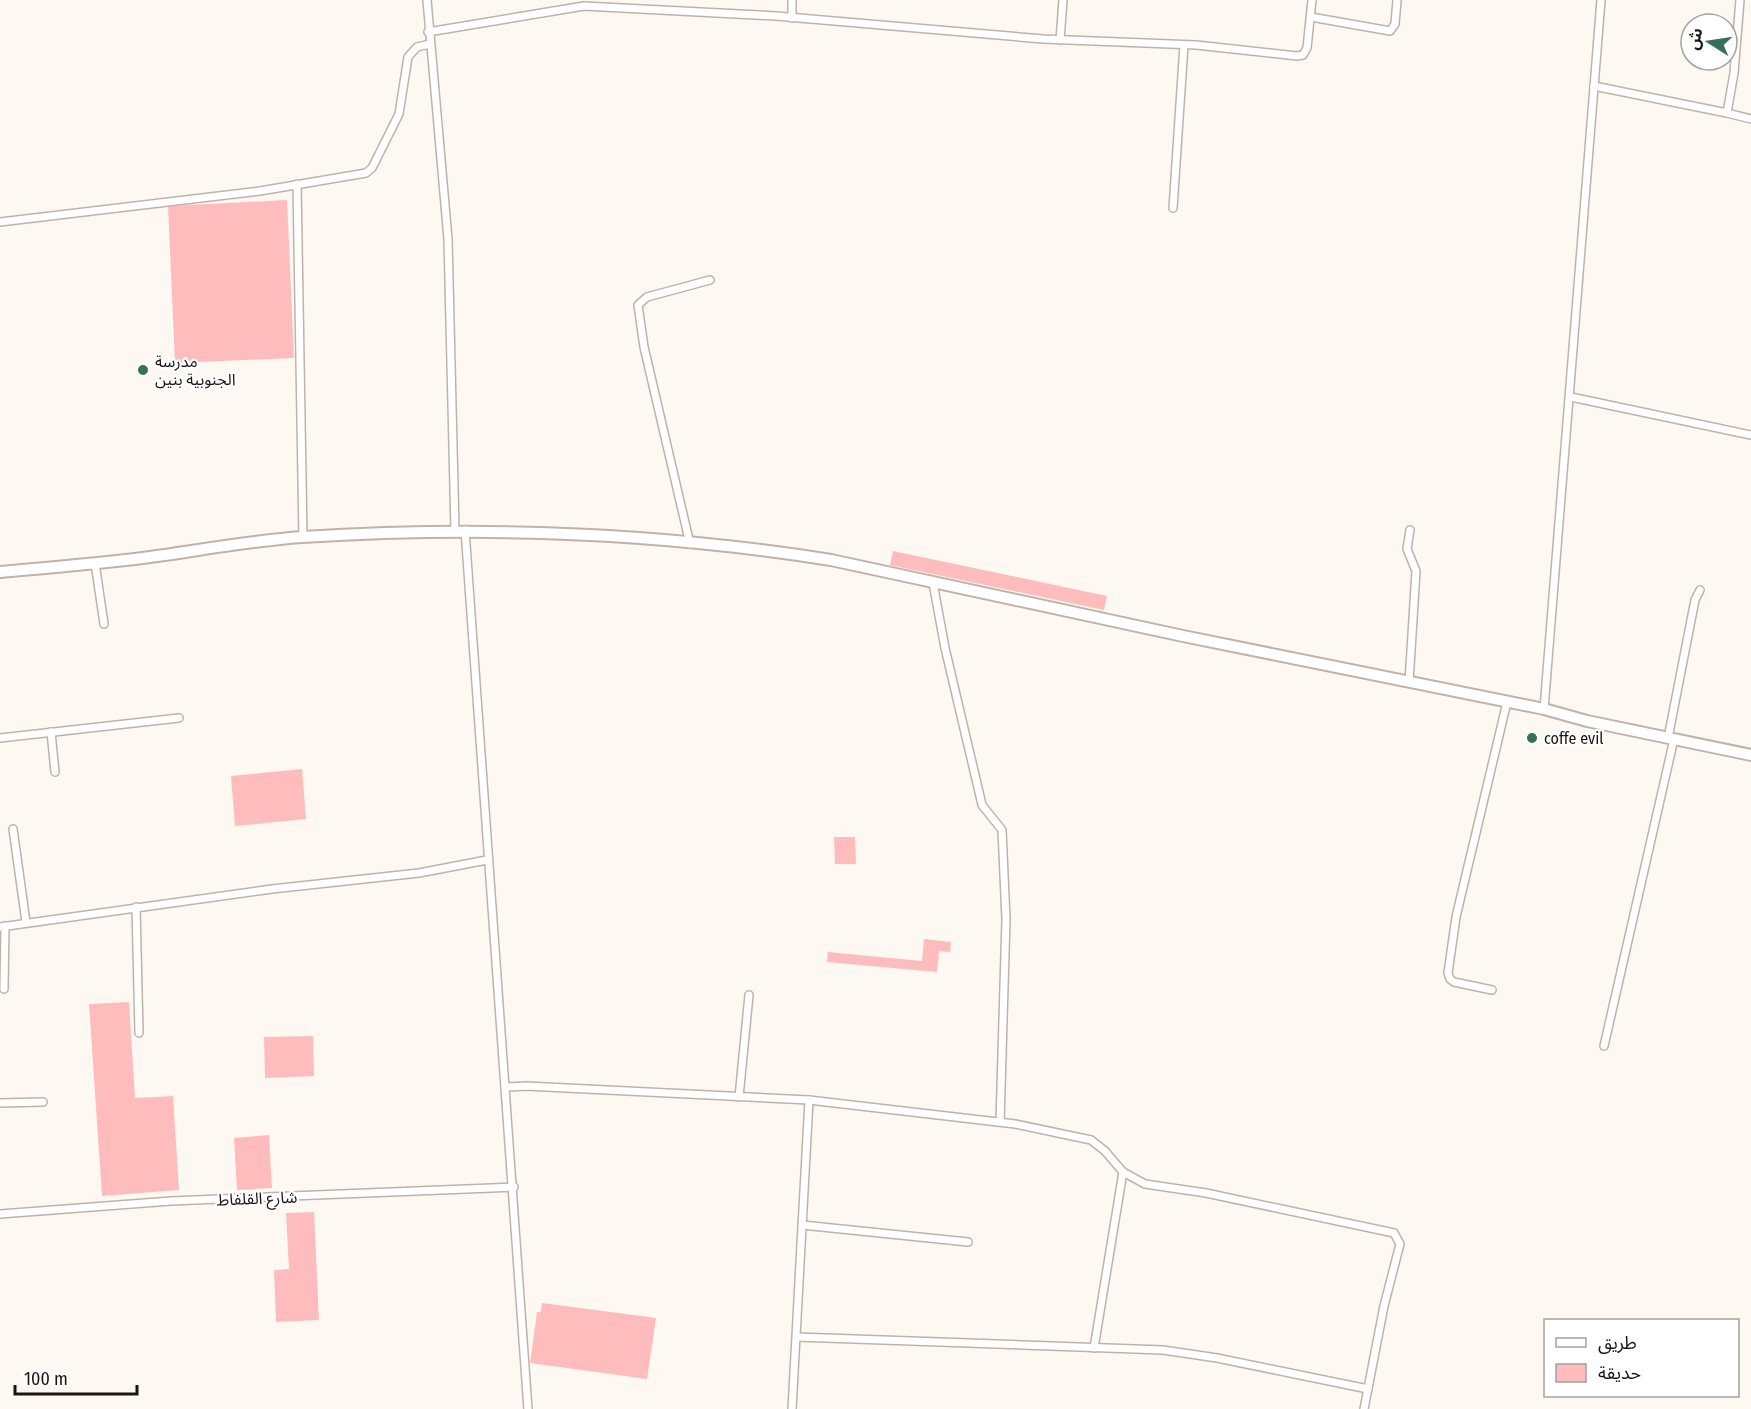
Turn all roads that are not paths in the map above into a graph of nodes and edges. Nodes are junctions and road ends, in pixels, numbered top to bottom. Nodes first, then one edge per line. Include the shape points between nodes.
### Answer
1 (427, 0) edge
2 (792, 0) edge
3 (1063, 0) edge
4 (1312, 0) edge
5 (1397, 0) edge
6 (1601, 0) edge
7 (1740, 0) edge
8 (620, 4) edge
9 (1311, 16) junction
10 (792, 18) junction
11 (428, 32) junction
12 (1060, 40) junction
13 (430, 44) junction
14 (1184, 45) junction
15 (1594, 86) junction
16 (1728, 113) junction
17 (1751, 118) edge
18 (297, 184) junction
19 (1173, 208) dead end
20 (0, 222) edge
21 (710, 280) dead end
22 (1571, 397) junction
23 (1751, 435) edge
24 (460, 530) junction
25 (1410, 530) dead end
26 (303, 537) junction
27 (690, 544) junction
28 (95, 563) junction
29 (0, 572) edge
30 (933, 583) junction
31 (1700, 590) dead end
32 (104, 624) dead end
33 (1408, 682) junction
34 (1507, 702) junction
35 (1544, 709) junction
36 (179, 718) dead end
37 (51, 732) junction
38 (0, 738) edge
39 (1671, 739) junction
40 (1751, 755) edge
41 (55, 772) dead end
42 (13, 829) dead end
43 (487, 860) junction
44 (136, 907) junction
45 (26, 922) junction
46 (2, 926) edge
47 (4, 989) dead end
48 (1492, 990) dead end
49 (749, 995) dead end
50 (139, 1033) dead end
51 (1604, 1046) dead end
52 (506, 1087) junction
53 (739, 1097) junction
54 (809, 1100) junction
55 (43, 1102) dead end
56 (0, 1103) edge
57 (1000, 1122) junction
58 (1123, 1172) junction
59 (514, 1188) junction
60 (0, 1214) edge
61 (802, 1225) junction
62 (968, 1242) dead end
63 (796, 1337) junction
64 (1094, 1348) junction
65 (1368, 1389) junction
66 (528, 1409) edge
67 (792, 1409) edge
68 (1364, 1409) edge

1 - 11 street
2 - 10 street
3 - 12 street
4 - 9 street
5 - 9 street via 1395,24 1390,31
6 - 15 street
7 - 16 street
8 - 10 street
8 - 11 street via 570,7
9 - 14 street via 1303,55
10 - 12 street
11 - 13 street
12 - 14 street
13 - 18 street via 417,47 408,57 399,114 372,168 357,176
13 - 24 street via 447,239
14 - 19 street
15 - 16 street
15 - 22 street
16 - 17 street
18 - 20 street
18 - 26 street
21 - 27 street via 647,297 638,305 644,347
22 - 23 street
22 - 35 street
24 - 26 street
24 - 27 street via 552,531
24 - 43 street
25 - 33 street via 1407,549 1416,571
26 - 28 street
27 - 30 street via 820,558
28 - 29 street
28 - 32 street
30 - 33 street
30 - 57 street via 982,805 1002,830 1005,919
31 - 39 street
33 - 34 street
34 - 35 street
34 - 48 street via 1456,917 1448,973 1454,982
35 - 39 street
36 - 37 street
37 - 38 street
37 - 41 street
39 - 40 street
39 - 51 street
42 - 45 street
43 - 44 street via 419,873
43 - 52 street
44 - 45 street
44 - 50 street
45 - 46 street
46 - 47 street
49 - 53 street
52 - 53 street
52 - 59 street
53 - 54 street
54 - 57 street
54 - 61 street
55 - 56 street
57 - 58 street via 1090,1140
58 - 64 street
58 - 65 street via 1145,1184 1206,1193 1396,1235 1400,1244
59 - 60 street, شارع القلفاط via 171,1201
59 - 66 street
61 - 62 street
61 - 63 street
63 - 64 street
63 - 67 street
64 - 65 street via 1207,1356
65 - 68 street

